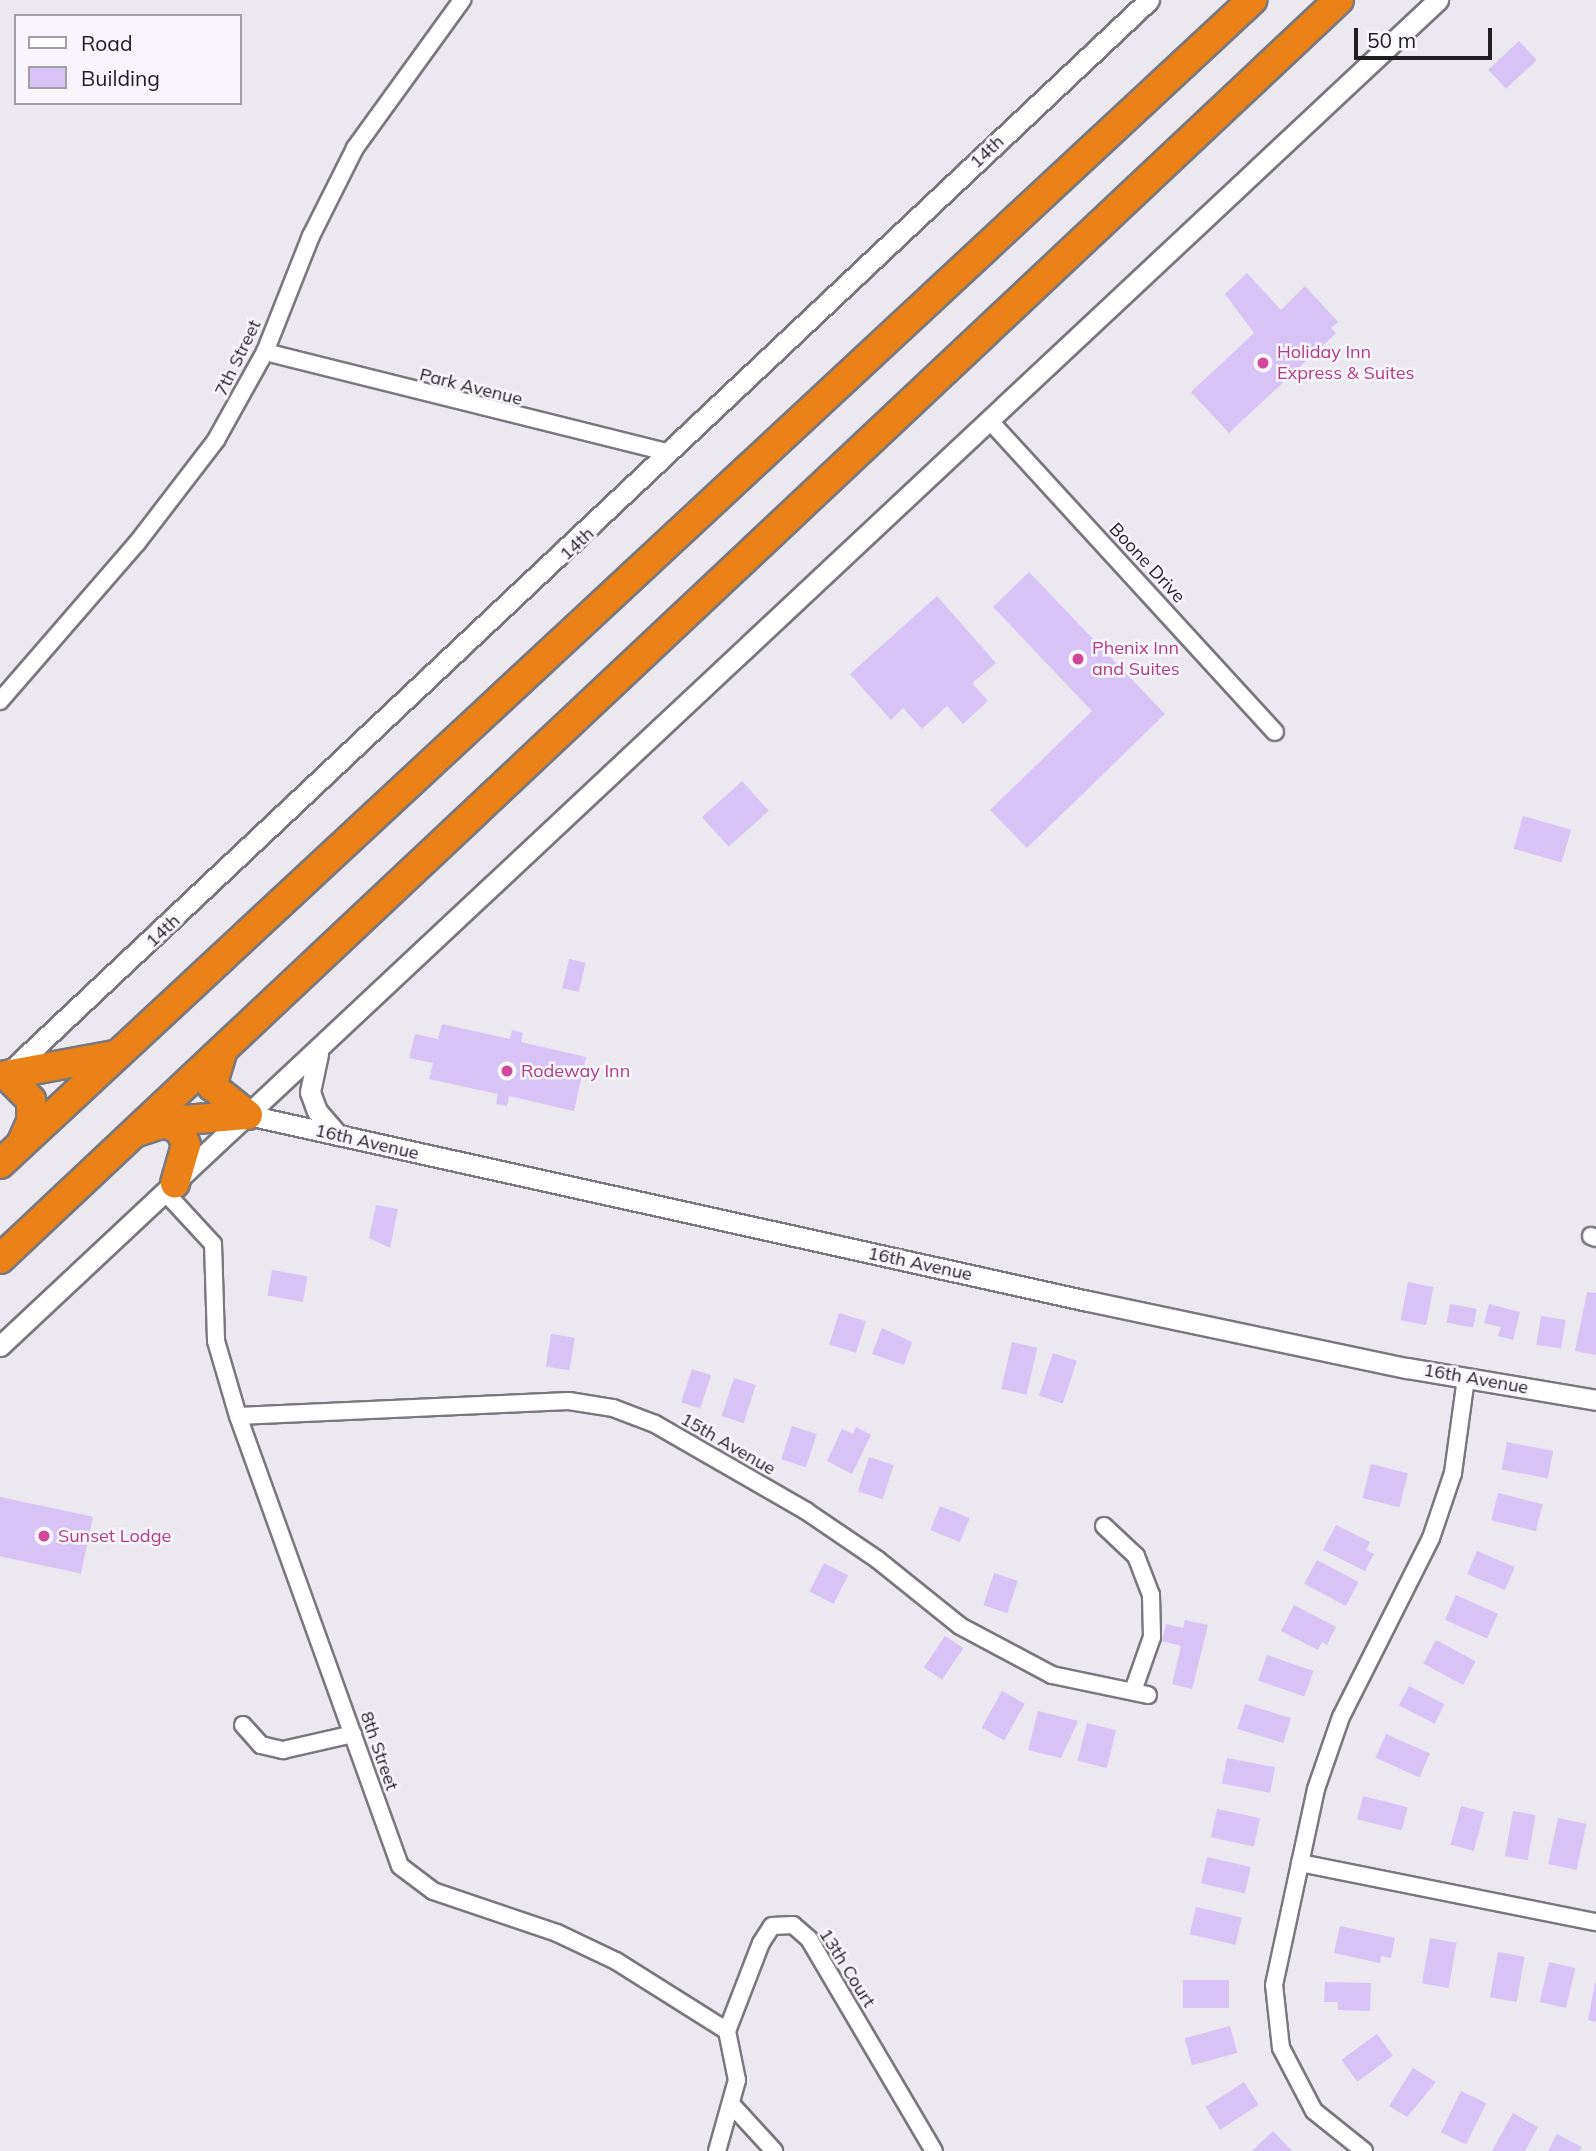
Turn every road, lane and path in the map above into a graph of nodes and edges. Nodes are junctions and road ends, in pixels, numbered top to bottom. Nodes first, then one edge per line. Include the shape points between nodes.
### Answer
1 (462, 0) edge
2 (1149, 0) edge
3 (1252, 0) edge
4 (1339, 0) edge
5 (1438, 0) edge
6 (265, 352) junction
7 (989, 421) junction
8 (669, 453) junction
9 (0, 701) edge
10 (1275, 732) dead end
11 (324, 1043) junction
12 (226, 1044) junction
13 (120, 1053) junction
14 (2, 1077) edge
15 (248, 1115) junction
16 (164, 1122) junction
17 (339, 1135) junction
18 (128, 1136) junction
19 (20, 1144) junction
20 (0, 1164) edge
21 (170, 1188) junction
22 (0, 1259) edge
23 (0, 1346) edge
24 (1466, 1378) junction
25 (1596, 1400) edge
26 (237, 1416) junction
27 (1104, 1526) dead end
28 (243, 1725) dead end
29 (353, 1734) junction
30 (1300, 1863) junction
31 (1596, 1922) edge
32 (727, 2031) junction
33 (731, 2104) junction
34 (717, 2151) edge
35 (774, 2151) edge
36 (934, 2151) edge
37 (1364, 2151) edge

1 - 6 street, 7th Street via 355,148 311,236
2 - 8 street, 14th
3 - 13 highway
4 - 12 highway
5 - 7 street
6 - 8 street, Park Avenue
6 - 9 street, 7th Street via 216,440 178,493
7 - 10 street, Boone Drive
7 - 11 street
8 - 14 street, 14th
11 - 15 street
11 - 17 street via 310,1072 310,1092 317,1111
12 - 15 highway via 212,1086
12 - 18 highway
13 - 14 highway via 93,1062 32,1066
13 - 19 highway
14 - 19 highway via 31,1100 31,1122
15 - 16 highway
15 - 17 street, 16th Avenue
15 - 21 street
16 - 18 highway
16 - 21 highway via 180,1130 186,1145
17 - 24 street, 16th Avenue
18 - 22 highway
19 - 20 highway
21 - 23 street
21 - 26 street, 8th Street via 213,1244 216,1340
24 - 25 street, 16th Avenue
24 - 30 street via 1453,1473 1431,1538 1340,1717 1316,1789
26 - 27 street, 15th Avenue via 569,1401 613,1408 654,1424 806,1511 878,1560 960,1626 1052,1675 1140,1693 1152,1637 1151,1595 1136,1556
26 - 29 street, 8th Street
28 - 29 street via 261,1745 284,1750
29 - 32 street, 8th Street via 400,1866 433,1891 557,1933 616,1961
30 - 31 street
30 - 37 street via 1274,1985 1281,2048 1314,2111
32 - 33 street via 737,2080
32 - 36 street, 13th Court via 761,1943 772,1926 793,1925 808,1939
33 - 34 street
33 - 35 street

